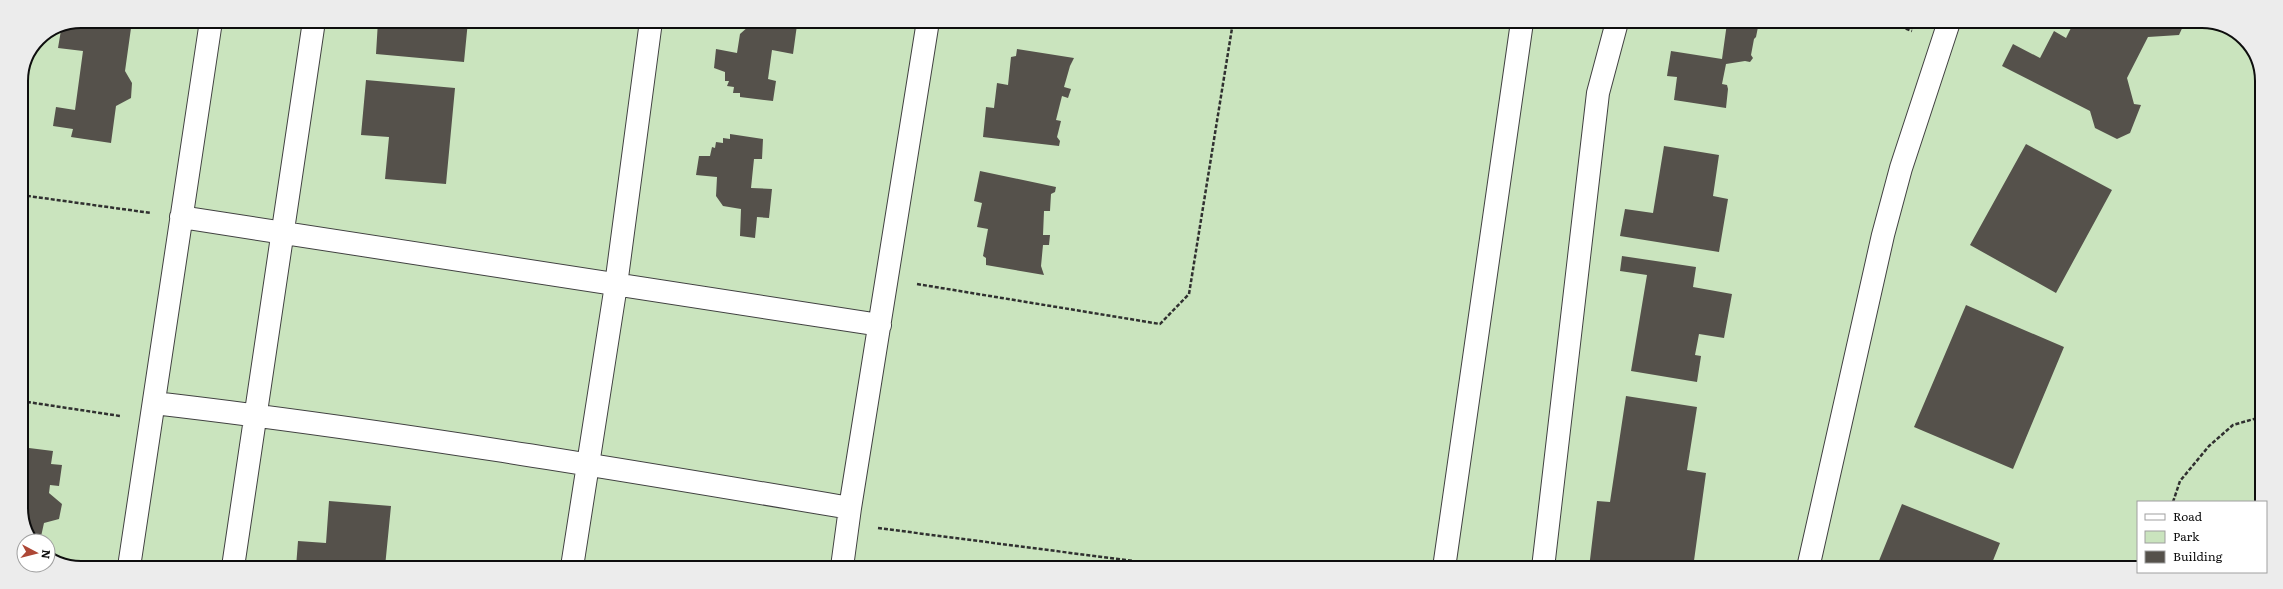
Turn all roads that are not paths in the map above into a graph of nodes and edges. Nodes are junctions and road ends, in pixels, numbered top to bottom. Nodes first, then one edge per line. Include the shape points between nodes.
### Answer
1 (210, 28) edge
2 (313, 28) edge
3 (650, 28) edge
4 (927, 28) edge
5 (1521, 28) edge
6 (1615, 28) edge
7 (1947, 28) edge
8 (181, 217) junction
9 (283, 234) junction
10 (616, 285) junction
11 (880, 325) junction
12 (153, 412) junction
13 (255, 415) junction
14 (587, 464) junction
15 (849, 516) junction
16 (130, 561) edge
17 (234, 561) edge
18 (573, 561) edge
19 (843, 561) edge
20 (1445, 561) edge
21 (1544, 561) edge
22 (1810, 561) edge

1 - 8 street
2 - 9 street
3 - 10 street
4 - 11 street
5 - 20 street
6 - 21 street via 1598,93
7 - 22 street via 1901,168 1883,235
8 - 9 street
8 - 12 street
9 - 10 street
9 - 13 street
10 - 11 street
10 - 14 street
11 - 15 street
12 - 13 street
12 - 16 street
13 - 14 street
13 - 17 street
14 - 15 street
14 - 18 street
15 - 19 street

